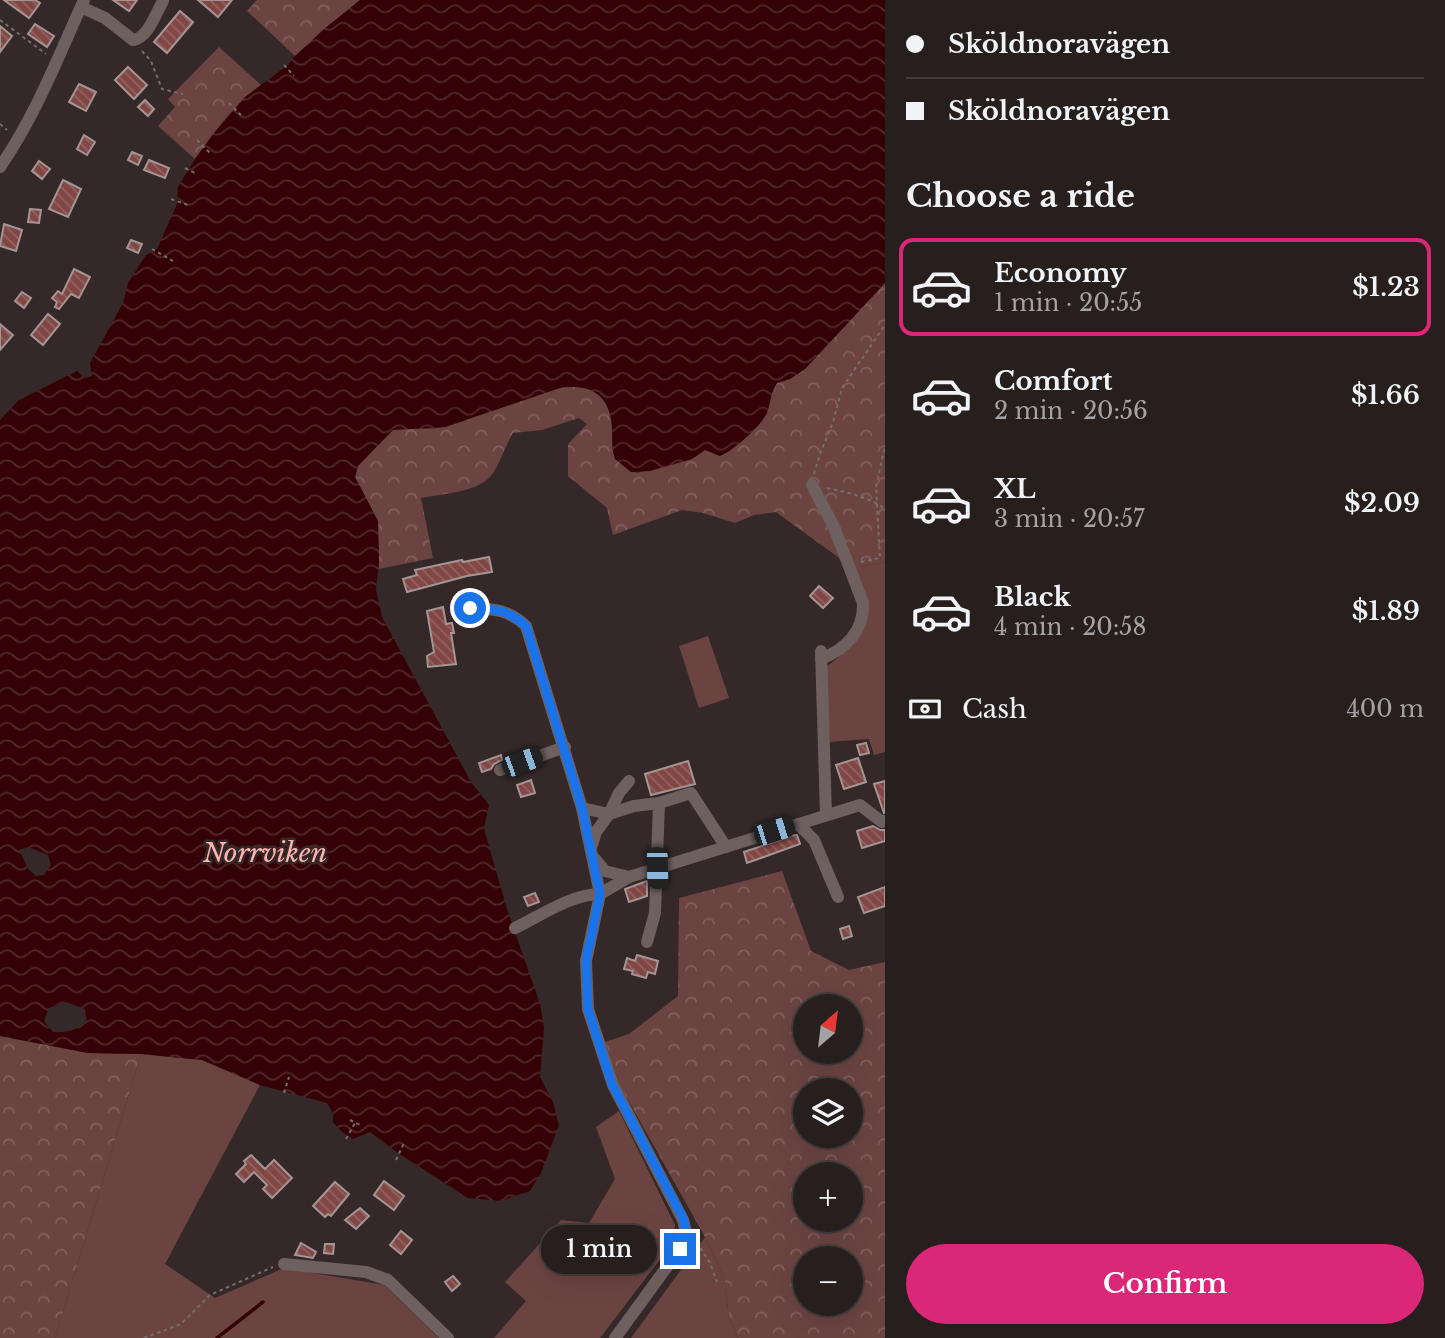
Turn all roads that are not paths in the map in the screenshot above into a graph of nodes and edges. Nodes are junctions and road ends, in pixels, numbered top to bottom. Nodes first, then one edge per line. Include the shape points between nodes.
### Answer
1 (163, 1) edge
2 (82, 3) edge
3 (0, 167) edge
4 (811, 485) road end
5 (470, 608) dead end
6 (565, 747) junction
7 (500, 770) dead end
8 (629, 781) dead end
9 (659, 803) junction
10 (582, 808) junction
11 (609, 814) junction
12 (826, 815) junction
13 (885, 821) edge
14 (798, 824) junction
15 (726, 846) junction
16 (593, 852) junction
17 (657, 868) junction
18 (629, 877) junction
19 (600, 894) junction
20 (838, 897) dead end
21 (515, 928) dead end
22 (646, 942) dead end
23 (284, 1264) road end
24 (448, 1338) edge
25 (615, 1338) edge

1 - 2 street via 145,33 133,40
2 - 3 street via 58,63
4 - 12 street via 834,527 863,603 863,615 849,642 837,652 821,655
5 - 6 street via 514,615 526,626
6 - 7 street
6 - 10 street
8 - 11 street
9 - 11 street
9 - 15 street via 691,793
9 - 17 street
10 - 11 street
10 - 16 street
11 - 16 street via 596,832
12 - 13 street via 860,805
12 - 14 street
14 - 15 street
14 - 20 street via 814,840
15 - 17 street
16 - 18 street via 606,871
16 - 19 street
17 - 18 street
17 - 22 street via 655,913
18 - 19 street
19 - 21 street via 566,903
19 - 25 street via 586,961 588,1009 612,1084 684,1220 686,1232 680,1249
23 - 24 street via 366,1272 388,1280

